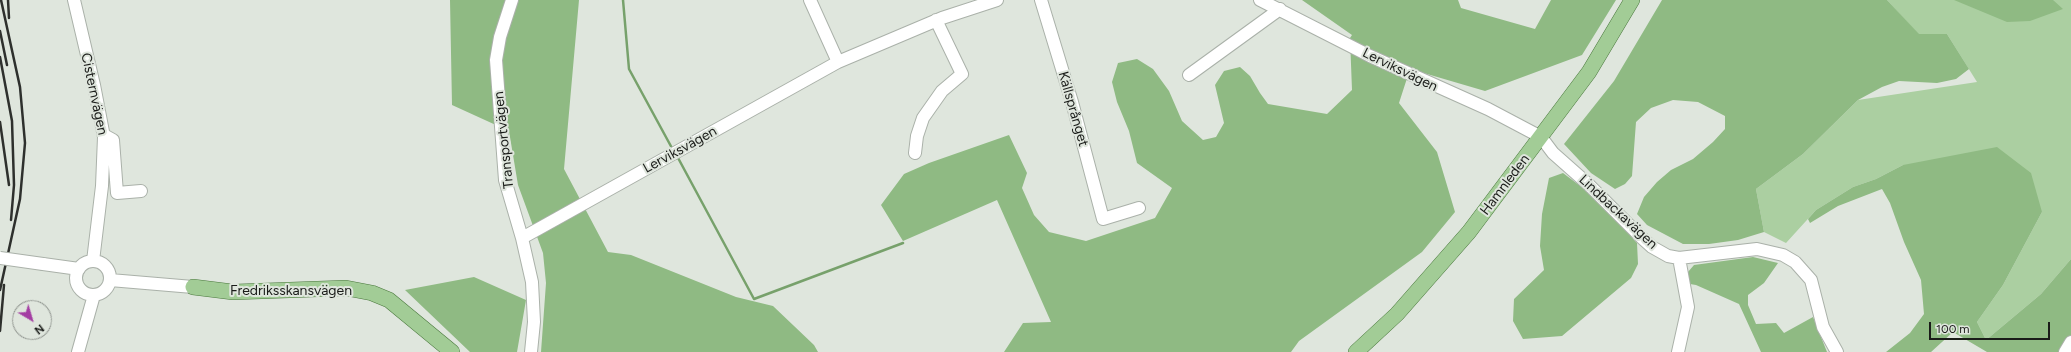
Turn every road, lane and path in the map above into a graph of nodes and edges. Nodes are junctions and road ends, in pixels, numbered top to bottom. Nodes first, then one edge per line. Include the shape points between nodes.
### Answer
1 (74, 0) edge
2 (512, 0) edge
3 (810, 0) edge
4 (997, 0) edge
5 (1041, 0) edge
6 (1260, 0) edge
7 (1632, 0) edge
8 (1280, 9) junction
9 (936, 20) junction
10 (838, 62) junction
11 (1189, 75) dead end
12 (104, 135) junction
13 (1541, 137) junction
14 (915, 153) dead end
15 (141, 190) dead end
16 (1140, 208) dead end
17 (522, 238) junction
18 (0, 258) edge
19 (1679, 258) junction
20 (92, 261) junction
21 (79, 269) junction
22 (110, 280) junction
23 (193, 287) joint
24 (94, 295) junction
25 (2071, 342) edge
26 (78, 352) edge
27 (452, 352) edge
28 (531, 352) edge
29 (1356, 352) edge
30 (1678, 352) edge
31 (1837, 352) edge
32 (2065, 352) edge

1 - 12 street, Cisternvägen
2 - 17 street, Transportvägen via 500,37 496,60 505,180
3 - 10 street
4 - 9 street, Lerviksvägen
5 - 16 street, Källsprånget via 1072,102 1103,219
6 - 8 street, Lerviksvägen
7 - 13 main road, Hamnleden via 1589,72
8 - 11 street
8 - 13 street, Lerviksvägen via 1370,56 1488,109
9 - 10 street, Lerviksvägen
9 - 14 street via 962,74 942,91 923,118
10 - 17 street, Lerviksvägen
12 - 15 street via 113,140 117,193
12 - 20 street, Cisternvägen via 102,186
13 - 19 street, Lindbackavägen via 1553,153 1652,247 1668,256
13 - 29 main road, Hamnleden via 1469,232 1397,314
17 - 28 street, Transportvägen via 532,282 534,322
18 - 21 street, bridge
19 - 30 street via 1688,307
19 - 31 street, Lindbackavägen via 1757,248 1783,255 1795,262 1811,280 1823,327
20 - 21 street
20 - 22 street via 104,264 110,274
21 - 24 street via 76,279 78,284 84,292
22 - 23 street, Fredriksskansvägen
22 - 24 street via 103,292
23 - 27 main road, Fredriksskansvägen via 233,292 346,288 372,293 389,300
24 - 26 street
25 - 32 street

